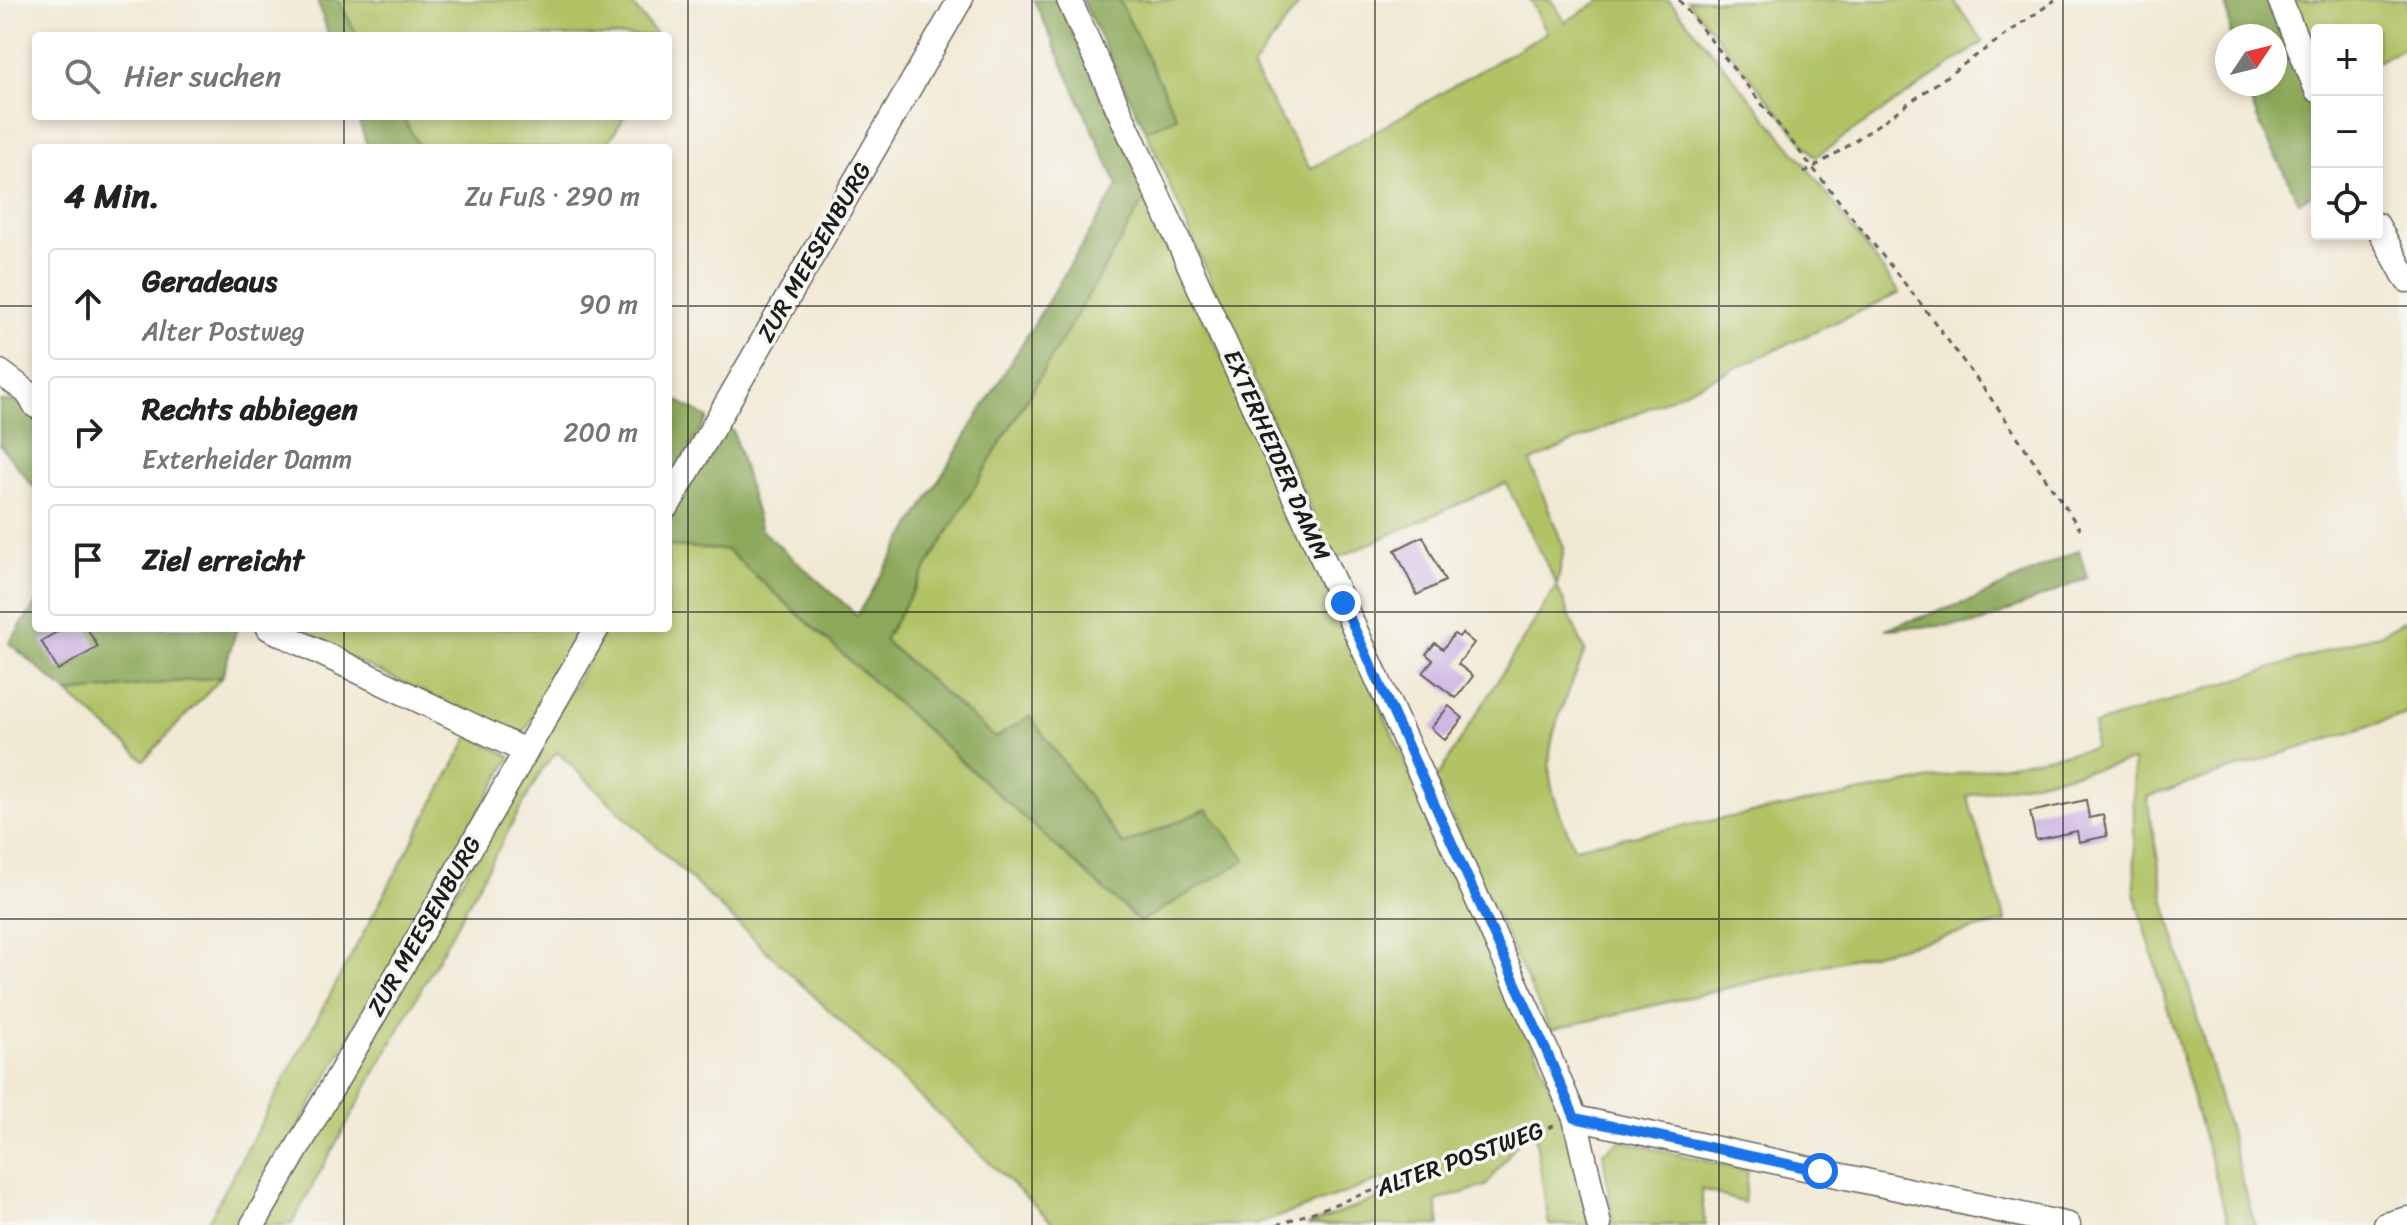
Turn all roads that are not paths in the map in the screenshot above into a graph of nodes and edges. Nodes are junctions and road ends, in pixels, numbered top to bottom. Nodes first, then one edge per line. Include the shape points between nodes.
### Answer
1 (960, 0) edge
2 (1069, 0) edge
3 (2280, 0) edge
4 (2311, 75) edge
5 (2383, 236) edge
6 (2407, 280) edge
7 (0, 372) edge
8 (32, 400) edge
9 (672, 498) edge
10 (277, 632) edge
11 (595, 632) edge
12 (525, 751) junction
13 (1575, 1118) junction
14 (2407, 1219) edge
15 (253, 1225) edge
16 (1599, 1225) edge
17 (2068, 1225) edge
18 (2386, 1225) edge

1 - 9 street, ZUR MEESENBURG
2 - 13 street, EXTERHEIDER DAMM
3 - 4 street
5 - 6 street
7 - 8 street
10 - 12 street
11 - 12 street, ZUR MEESENBURG
12 - 15 street, ZUR MEESENBURG
13 - 16 street, EXTERHEIDER DAMM
13 - 17 street, ALTER POSTWEG
14 - 18 street

